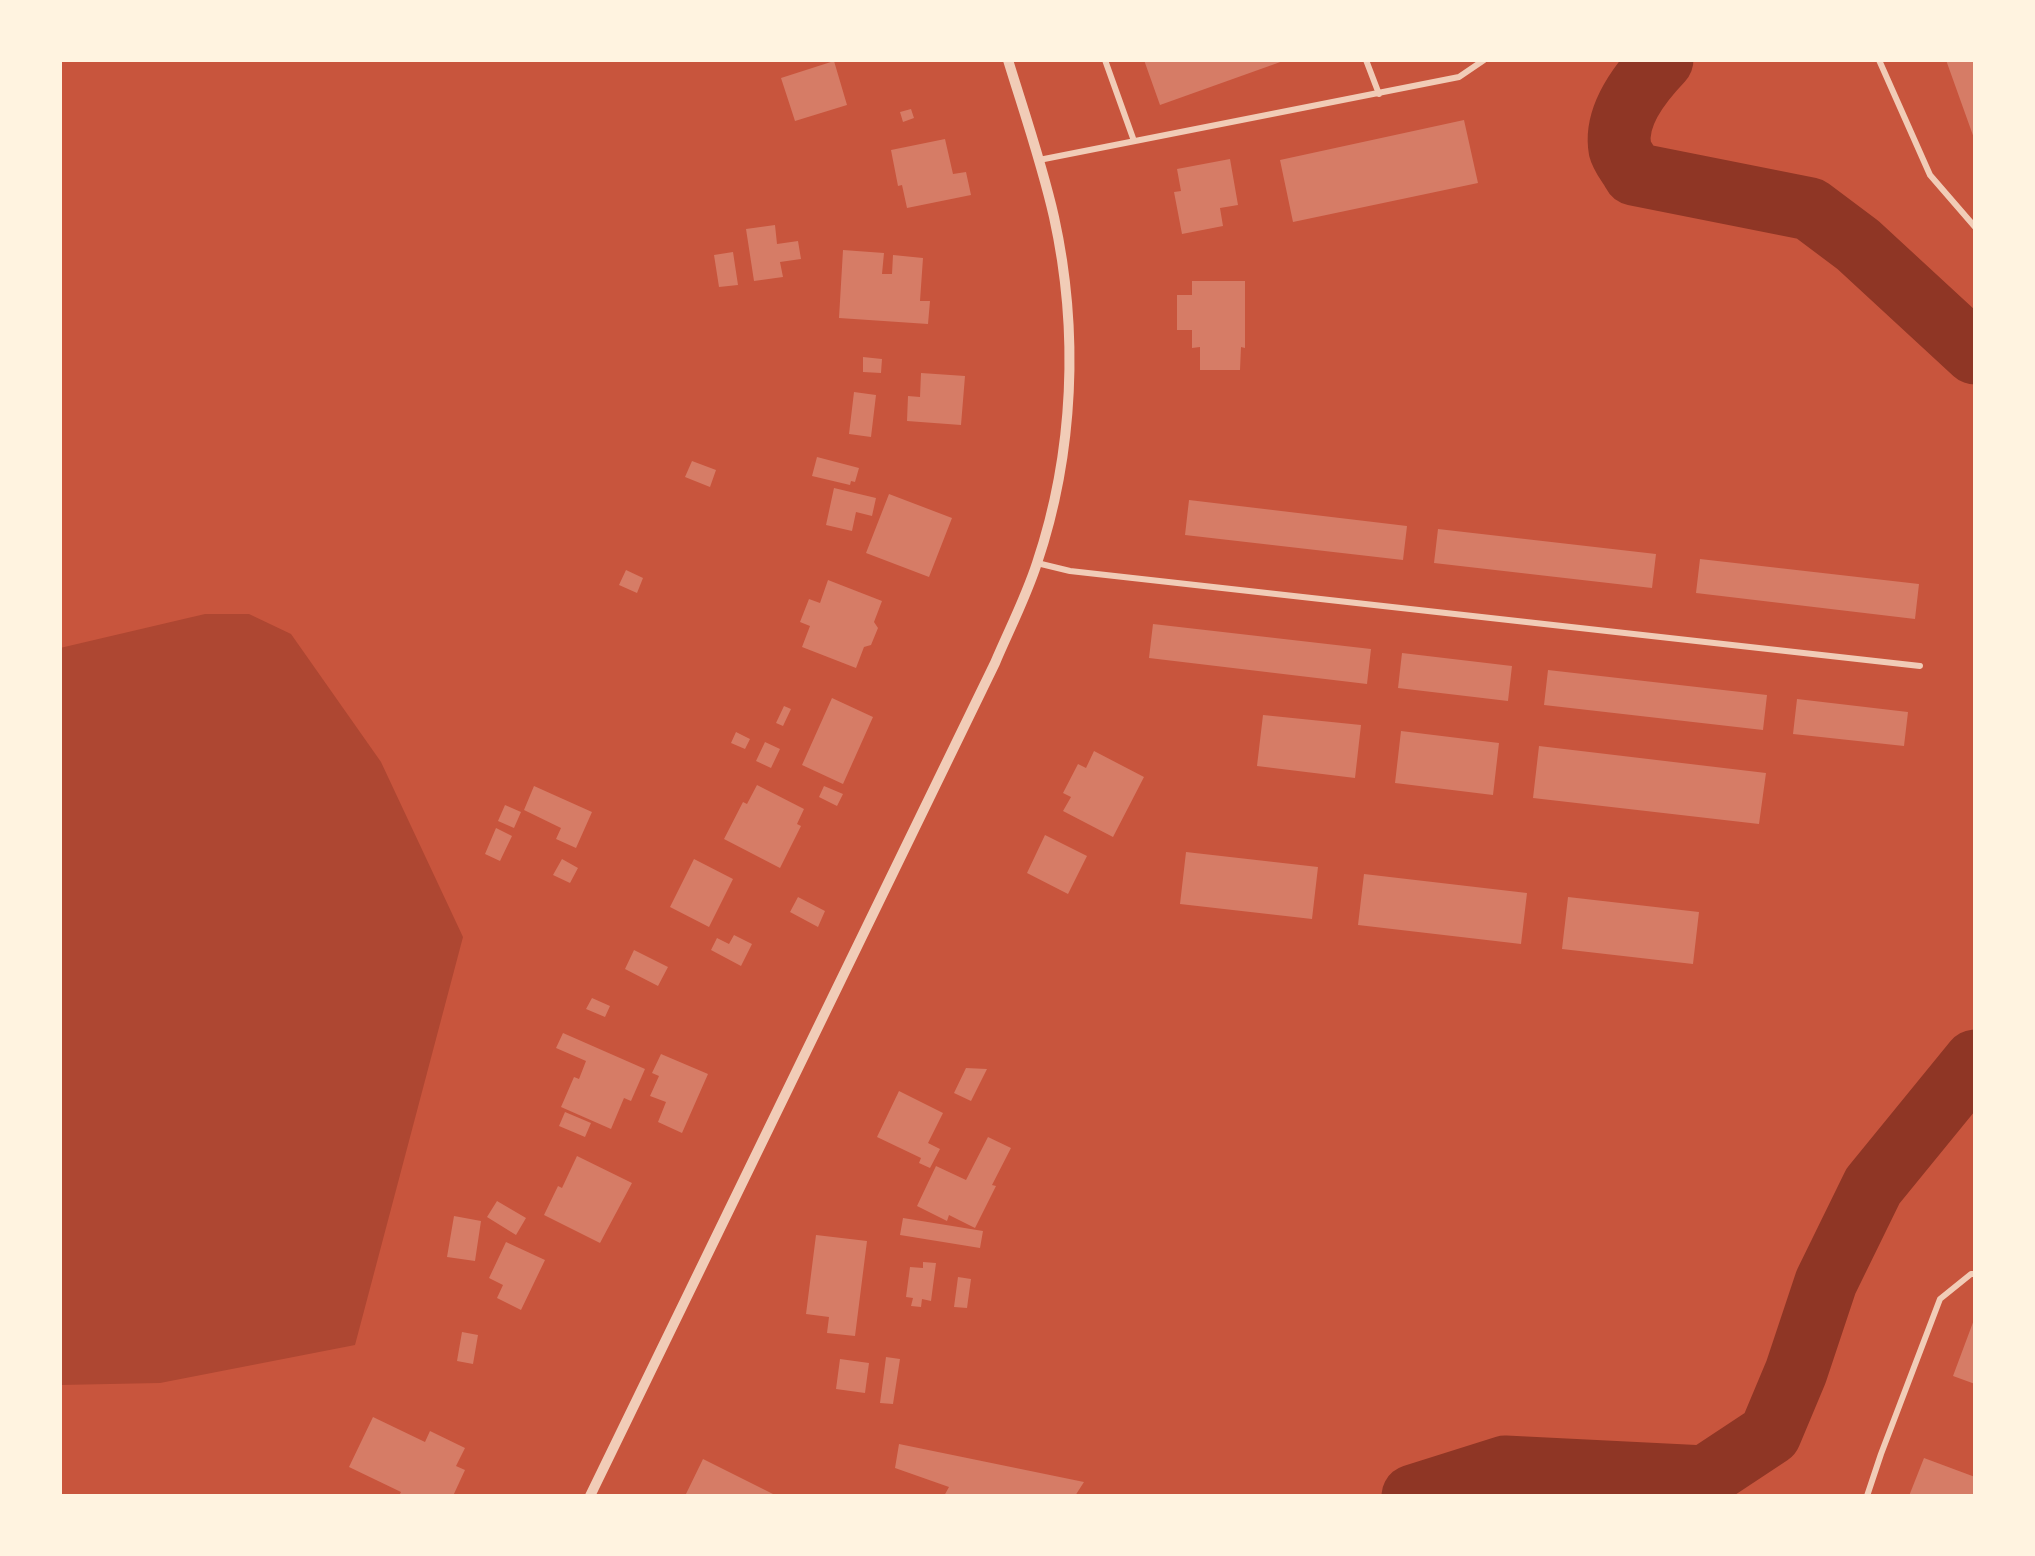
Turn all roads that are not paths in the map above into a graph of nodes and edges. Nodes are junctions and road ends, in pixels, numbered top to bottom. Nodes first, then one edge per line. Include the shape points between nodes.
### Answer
1 (1008, 60) edge
2 (1105, 60) edge
3 (1366, 60) edge
4 (1484, 60) edge
5 (1879, 60) edge
6 (1379, 94) junction
7 (1134, 141) junction
8 (1039, 160) junction
9 (1975, 227) edge
10 (1037, 562) junction
11 (1920, 666) dead end
12 (1975, 1274) edge
13 (590, 1496) edge
14 (1867, 1496) edge

1 - 8 street
2 - 7 street
3 - 6 street
4 - 6 street via 1459,77
5 - 9 street via 1930,175
6 - 7 street
7 - 8 street
8 - 10 street via 1062,258 1070,377 1064,450
10 - 11 street via 1070,571
10 - 13 street via 995,663
12 - 14 street via 1940,1299

